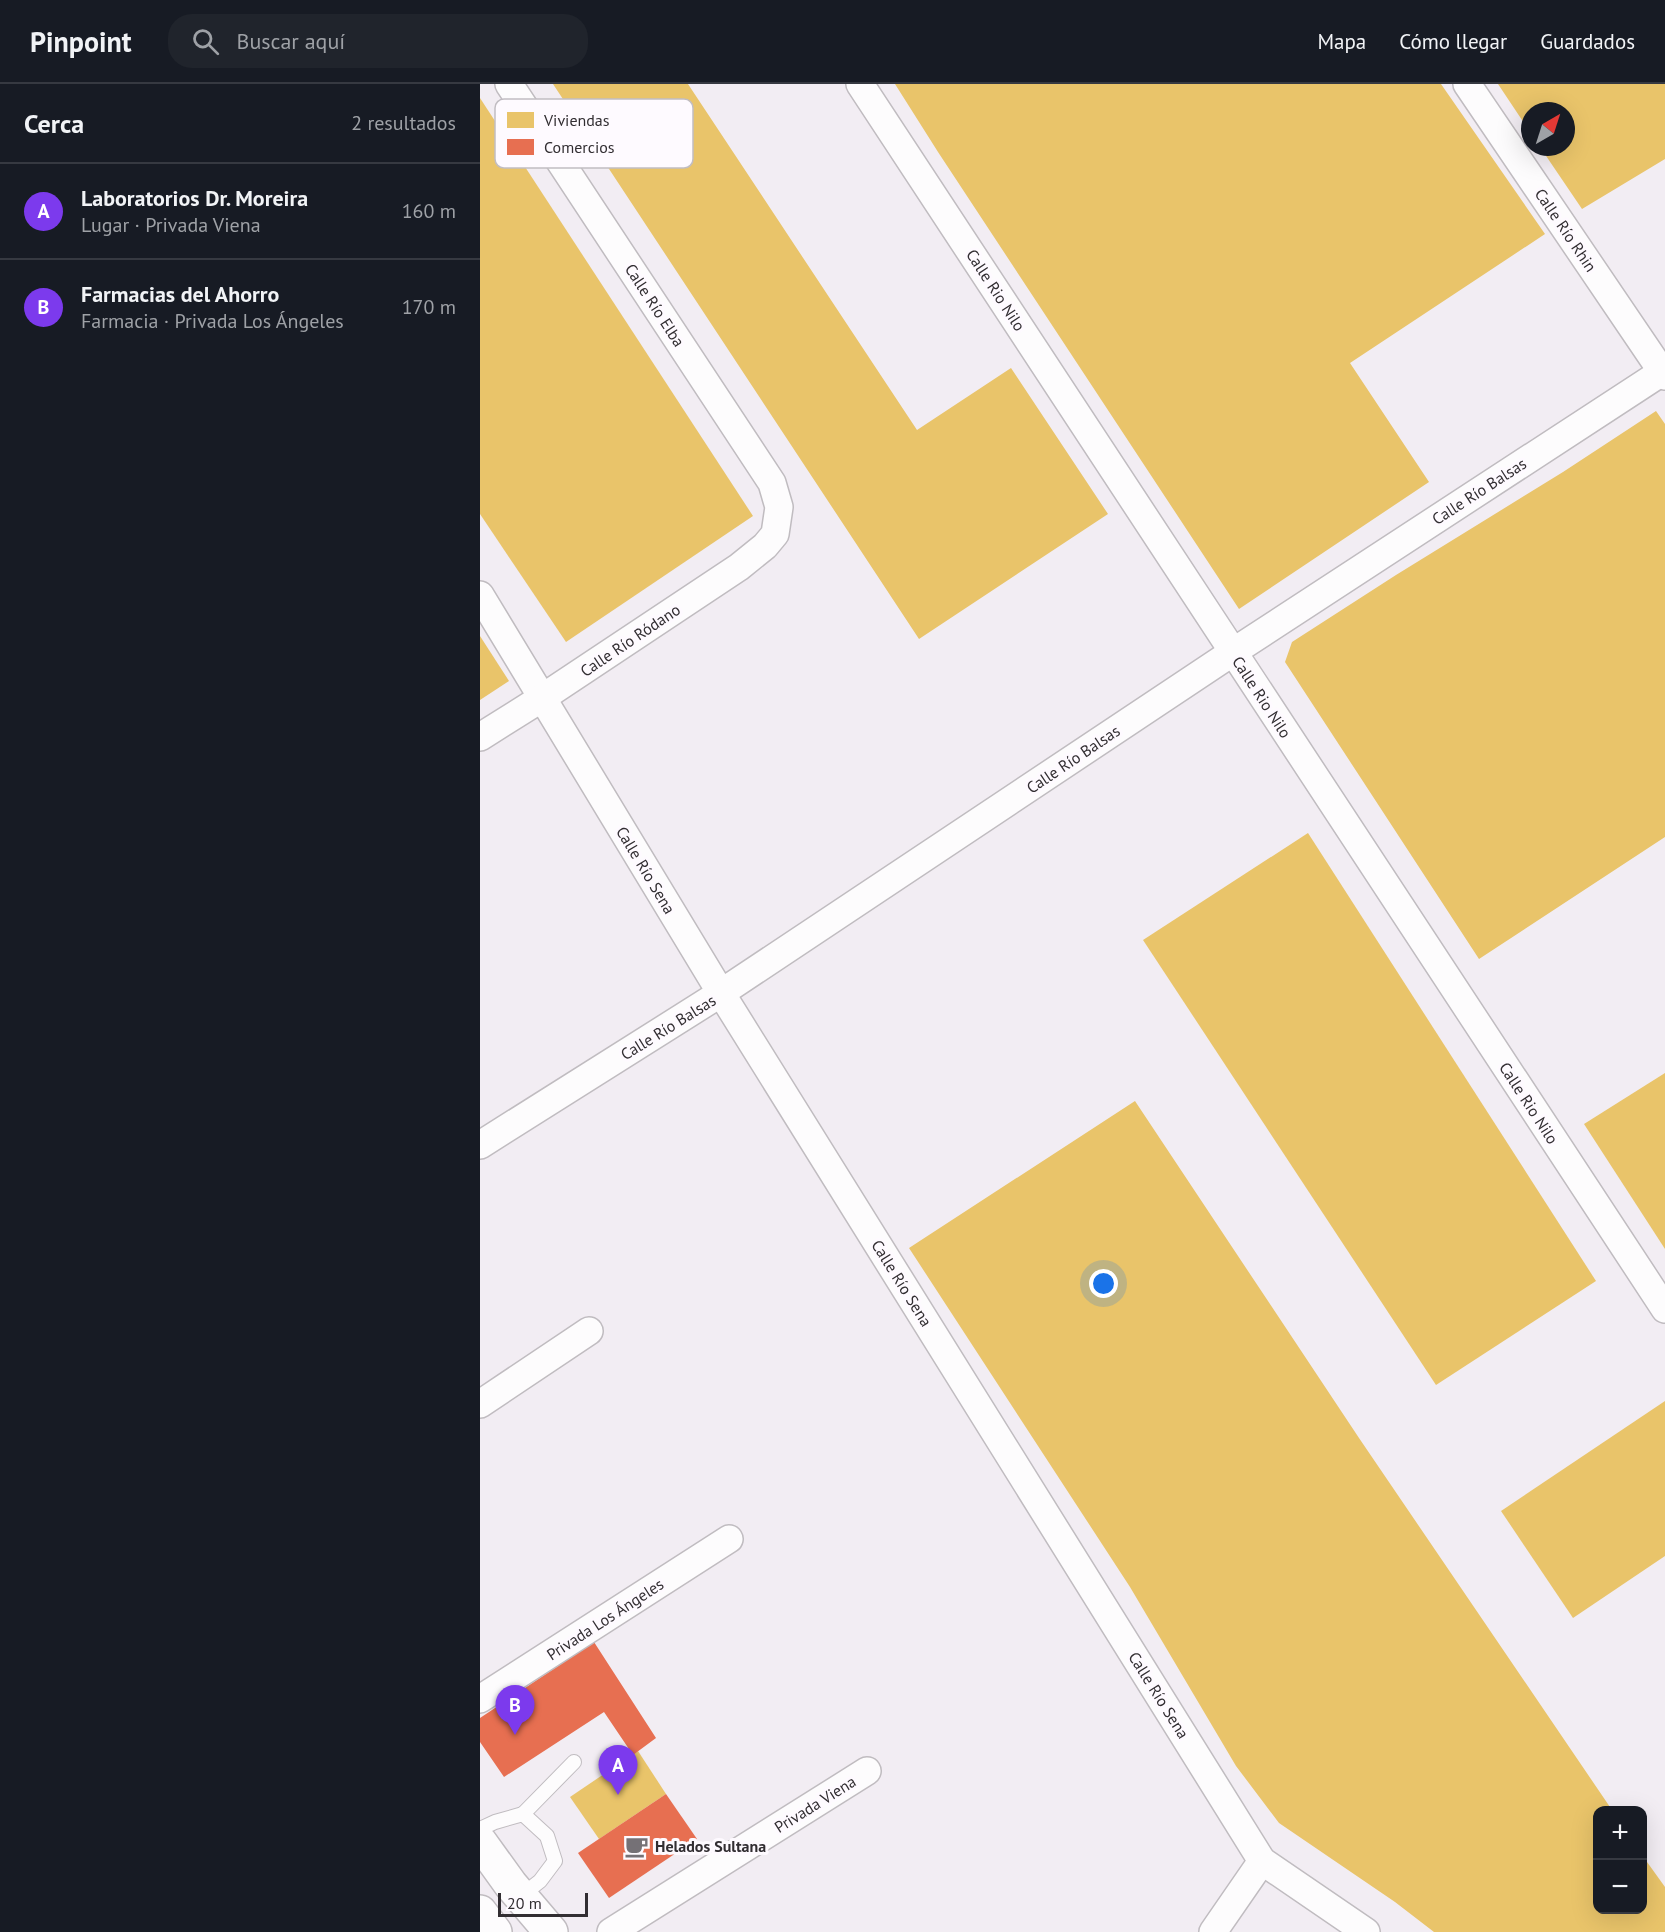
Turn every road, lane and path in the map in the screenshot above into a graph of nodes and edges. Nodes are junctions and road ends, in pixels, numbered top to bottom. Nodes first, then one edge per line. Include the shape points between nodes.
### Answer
1 (509, 84) edge
2 (860, 84) edge
3 (1467, 84) edge
4 (519, 99) edge
5 (564, 168) edge
6 (1664, 373) edge
7 (775, 534) joint
8 (480, 595) edge
9 (1233, 652) junction
10 (542, 698) junction
11 (480, 737) edge
12 (721, 993) junction
13 (480, 1145) edge
14 (1665, 1309) edge
15 (589, 1331) dead end
16 (480, 1404) edge
17 (729, 1539) dead end
18 (480, 1699) edge
19 (574, 1762) dead end
20 (867, 1771) dead end
21 (523, 1814) junction
22 (480, 1829) edge
23 (480, 1842) edge
24 (1263, 1861) junction
25 (521, 1897) junction
26 (480, 1912) edge
27 (495, 1932) edge
28 (551, 1932) edge
29 (611, 1932) edge
30 (1213, 1932) edge
31 (1366, 1932) edge

1 - 4 street, Calle Río Elba
2 - 9 street, Calle Rio Nilo
3 - 6 street, Calle Río Rhin
5 - 7 street, Calle Río Elba via 772,483 779,507
6 - 9 street, Calle Río Balsas
7 - 10 street, Calle Río Ródano via 739,567
8 - 10 street, Calle Río Sena
9 - 12 street, Calle Río Balsas
9 - 14 street, Calle Rio Nilo
10 - 11 street, Calle Río Ródano
10 - 12 street, Calle Río Sena
12 - 13 street, Calle Río Balsas
12 - 24 street, Calle Río Sena
15 - 16 street
17 - 18 street, Privada Los Ángeles
19 - 21 lane
20 - 29 street, Privada Viena
21 - 22 lane
21 - 25 lane via 547,1836 555,1861
23 - 25 main road
24 - 30 street
24 - 31 street, Calle Río Sena
25 - 28 main road
26 - 27 main road

